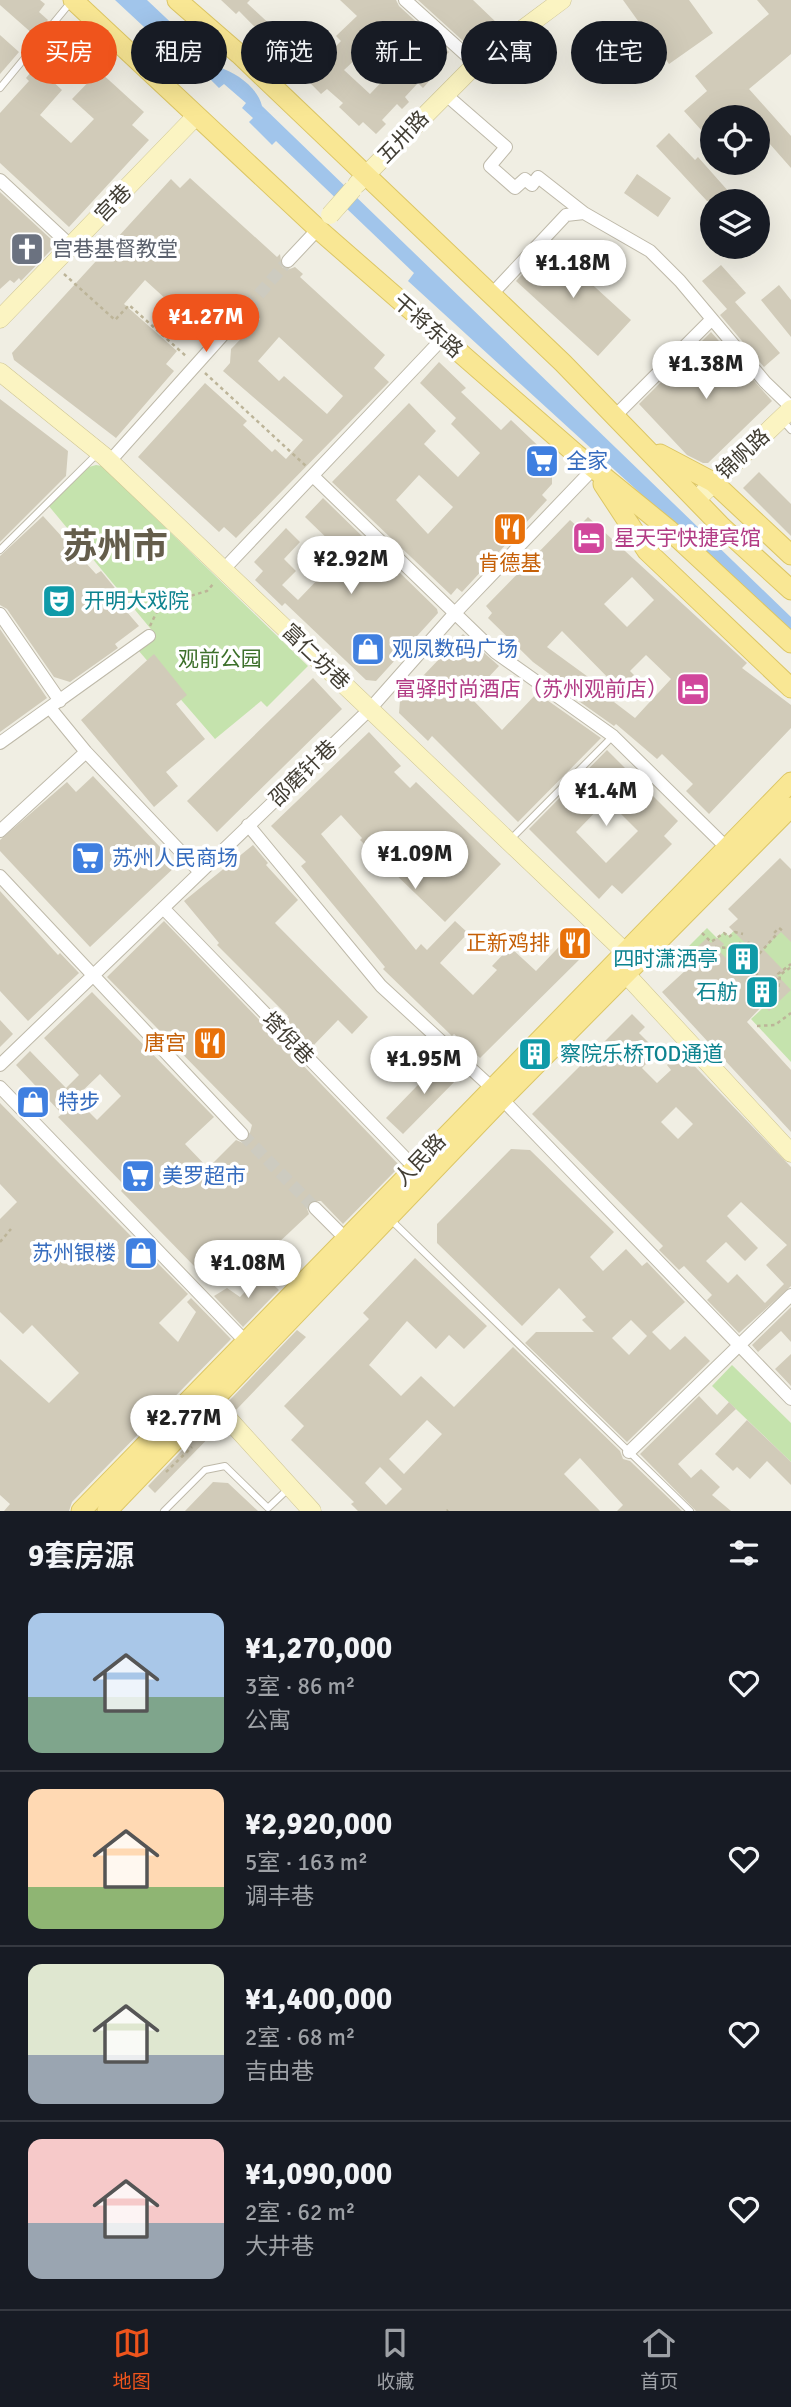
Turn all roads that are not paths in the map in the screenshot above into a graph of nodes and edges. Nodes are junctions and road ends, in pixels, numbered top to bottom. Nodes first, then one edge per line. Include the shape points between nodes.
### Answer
1 (73, 0) edge
2 (177, 0) edge
3 (405, 0) edge
4 (562, 0) edge
5 (534, 21) edge
6 (461, 50) edge
7 (461, 79) edge
8 (0, 88) edge
9 (445, 94) junction
10 (196, 116) junction
11 (0, 180) edge
12 (359, 183) junction
13 (583, 213) junction
14 (324, 222) junction
15 (71, 246) junction
16 (288, 261) tunnel mouth
17 (491, 295) junction
18 (247, 307) tunnel mouth
19 (0, 319) edge
20 (712, 319) junction
21 (442, 339) junction
22 (0, 372) edge
23 (615, 416) junction
24 (788, 416) edge
25 (642, 444) junction
26 (104, 456) junction
27 (593, 469) junction
28 (314, 477) junction
29 (713, 482) junction
30 (696, 500) junction
31 (0, 550) edge
32 (791, 555) edge
33 (224, 569) junction
34 (791, 590) edge
35 (455, 613) junction
36 (0, 614) edge
37 (149, 636) road end
38 (791, 643) edge
39 (791, 688) edge
40 (55, 704) junction
41 (370, 709) junction
42 (613, 736) junction
43 (0, 743) edge
44 (86, 752) junction
45 (791, 782) edge
46 (791, 807) edge
47 (248, 825) junction
48 (0, 831) edge
49 (510, 840) junction
50 (727, 848) junction
51 (200, 872) junction
52 (0, 876) edge
53 (163, 908) junction
54 (625, 951) junction
55 (625, 973) junction
56 (94, 974) junction
57 (0, 1065) edge
58 (0, 1087) edge
59 (496, 1093) junction
60 (242, 1135) tunnel mouth
61 (791, 1153) edge
62 (414, 1167) junction
63 (315, 1208) tunnel mouth
64 (389, 1217) junction
65 (345, 1238) junction
66 (791, 1295) edge
67 (245, 1340) junction
68 (738, 1345) junction
69 (206, 1395) junction
70 (791, 1399) edge
71 (629, 1451) junction
72 (290, 1487) junction
73 (81, 1511) edge
74 (107, 1511) edge
75 (164, 1511) edge
76 (312, 1511) edge
77 (690, 1511) edge

1 - 8 lane
1 - 10 main road, 干将东路
2 - 12 main road via 239,54
3 - 6 street
4 - 5 street, 五卅路
7 - 9 street, 五卅路
9 - 12 street, 五卅路
9 - 13 street via 506,147 490,166 515,188 525,179 531,186 538,177
10 - 14 main road, 干将东路
10 - 15 street, 宫巷
11 - 15 street
12 - 14 street, 五卅路, bridge
12 - 17 main road
13 - 17 street via 566,215
13 - 20 street via 650,251
14 - 16 street
14 - 21 main road, 干将东路
15 - 19 street, 宫巷
17 - 23 main road
18 - 26 street
20 - 23 street
20 - 24 street
21 - 27 main road, 干将东路
21 - 28 street
22 - 26 street, 富仁坊巷
23 - 25 main road
24 - 29 street, 锦帆路
25 - 29 main road
25 - 30 main road
26 - 31 lane
26 - 33 street, 富仁坊巷
27 - 35 street, 邵磨针巷
27 - 38 main road, 干将东路 via 668,529
27 - 39 main road via 647,551
28 - 33 street
28 - 35 street
29 - 30 street, 锦帆路
29 - 32 main road
30 - 34 main road
33 - 41 street, 富仁坊巷
35 - 41 street, 邵磨针巷
35 - 42 street via 495,652
36 - 40 street
37 - 40 street
40 - 43 street
40 - 44 street
41 - 47 street, 邵磨针巷
41 - 49 street, 富仁坊巷
42 - 49 lane
42 - 50 street
44 - 48 street
44 - 51 street
45 - 50 main road, 人民路
46 - 55 main road, 人民路
47 - 51 street, 邵磨针巷
47 - 59 street via 380,986
49 - 54 street, 富仁坊巷
50 - 54 main road, 人民路
51 - 53 street, 邵磨针巷
52 - 56 street
53 - 56 street, 邵磨针巷
53 - 62 street, 塔倪巷
54 - 59 main road, 人民路
55 - 59 main road, 人民路
55 - 61 street
56 - 57 street, 邵磨针巷
56 - 60 street
58 - 67 street
59 - 62 main road, 人民路
59 - 64 main road, 人民路
59 - 68 street
62 - 65 main road, 人民路
63 - 65 street
64 - 69 main road, 人民路
64 - 71 lane
65 - 67 main road, 人民路
66 - 68 street
67 - 69 main road, 人民路
68 - 70 street
68 - 71 street
69 - 72 street
69 - 73 main road, 人民路
69 - 74 main road, 人民路
71 - 77 lane
72 - 75 lane via 268,1508 225,1466 205,1470
72 - 76 street

